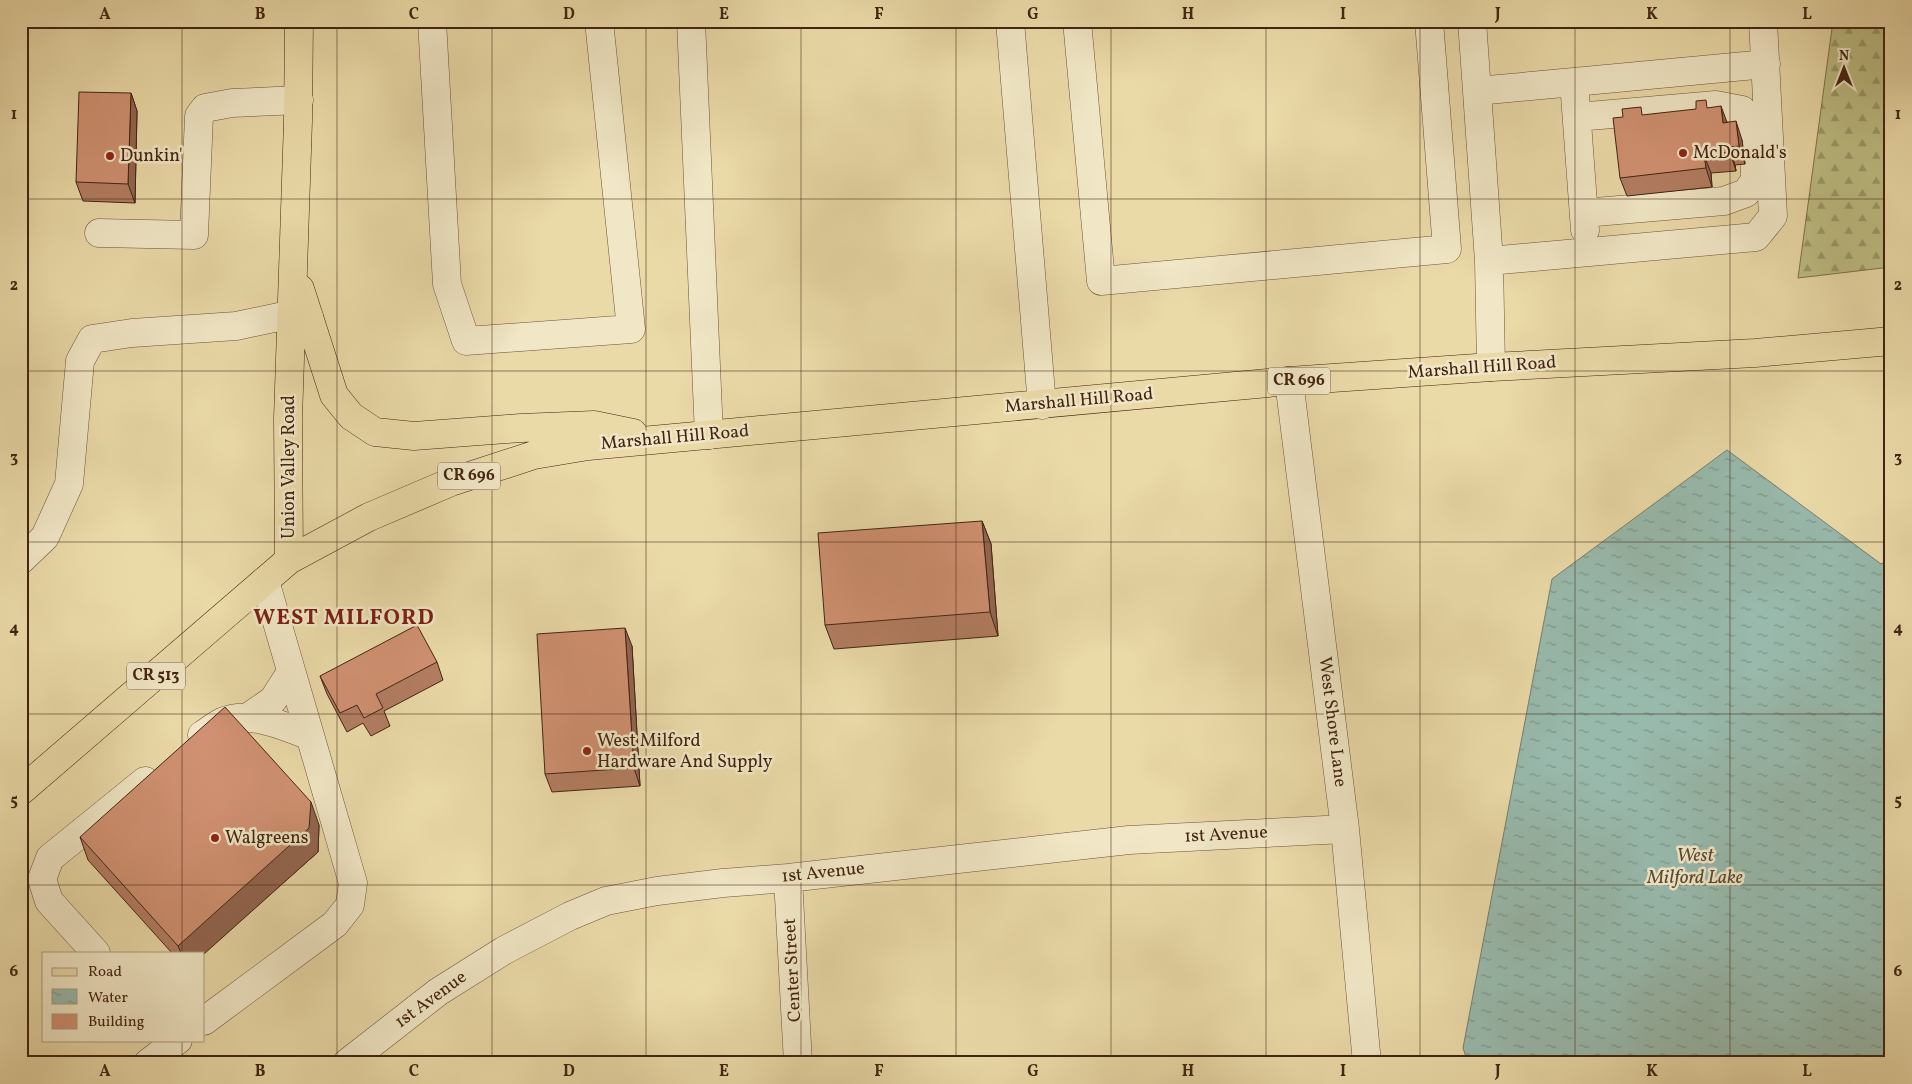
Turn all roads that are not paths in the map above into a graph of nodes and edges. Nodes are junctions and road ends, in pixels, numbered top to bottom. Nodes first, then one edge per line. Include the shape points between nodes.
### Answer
1 (299, 21) edge
2 (432, 21) edge
3 (599, 21) edge
4 (691, 21) edge
5 (1010, 21) edge
6 (1077, 21) edge
7 (1429, 21) edge
8 (1472, 21) edge
9 (1763, 21) edge
10 (1766, 64) junction
11 (1574, 82) junction
12 (1477, 91) junction
13 (299, 100) junction
14 (1577, 118) junction
15 (1584, 213) junction
16 (99, 233) dead end
17 (1587, 252) junction
18 (1489, 261) junction
19 (301, 315) junction
20 (1891, 341) edge
21 (1491, 367) junction
22 (1290, 381) junction
23 (1042, 405) junction
24 (709, 435) junction
25 (664, 440) junction
26 (21, 560) edge
27 (289, 560) junction
28 (265, 581) junction
29 (291, 672) junction
30 (247, 718) junction
31 (310, 736) junction
32 (21, 791) edge
33 (1345, 829) junction
34 (788, 878) junction
35 (95, 952) edge
36 (205, 1020) edge
37 (176, 1042) edge
38 (148, 1063) edge
39 (348, 1063) edge
40 (798, 1063) edge
41 (1367, 1063) edge

1 - 13 main road
2 - 3 street via 448,284 466,341 631,329
4 - 24 street
5 - 23 street
6 - 7 street via 1101,280 1447,249
8 - 12 street
9 - 10 street
10 - 11 street
10 - 17 street via 1773,216 1756,237
11 - 12 street
11 - 14 street
12 - 18 street
13 - 16 street via 232,102 205,108 199,116 194,235
13 - 19 main road via 293,269
14 - 15 street
14 - 15 street via 1716,105 1742,110 1753,130 1755,180 1746,193 1724,200
15 - 17 street
17 - 18 street
18 - 21 street
19 - 25 main road via 334,395 351,416 375,432 414,436 594,425
19 - 26 street via 236,326 92,339 80,361 68,484 45,536
19 - 27 main road, Union Valley Road via 288,419
20 - 21 main road, Marshall Hill Road / CR 696 via 1755,353
21 - 22 main road, Marshall Hill Road / CR 696
22 - 23 main road, Marshall Hill Road / CR 696
22 - 33 street, West Shore Lane
23 - 24 main road, Marshall Hill Road / CR 696
24 - 25 main road, Marshall Hill Road
25 - 27 main road, Marshall Hill Road / CR 696 via 588,446 534,455 451,482 369,517
27 - 28 main road, Union Valley Road / CR 513
28 - 29 street
28 - 32 main road, Union Valley Road / CR 513
29 - 30 street via 273,700
29 - 31 street
30 - 31 street via 278,723
30 - 35 street via 224,721 197,738 50,858 42,879 49,901
31 - 36 street via 353,883 350,905 336,924
33 - 34 street, 1st Avenue via 1129,840
33 - 41 street, West Shore Lane
34 - 39 street, 1st Avenue via 657,890 606,901 570,916 503,951 438,992
34 - 40 street, Center Street
37 - 38 street

